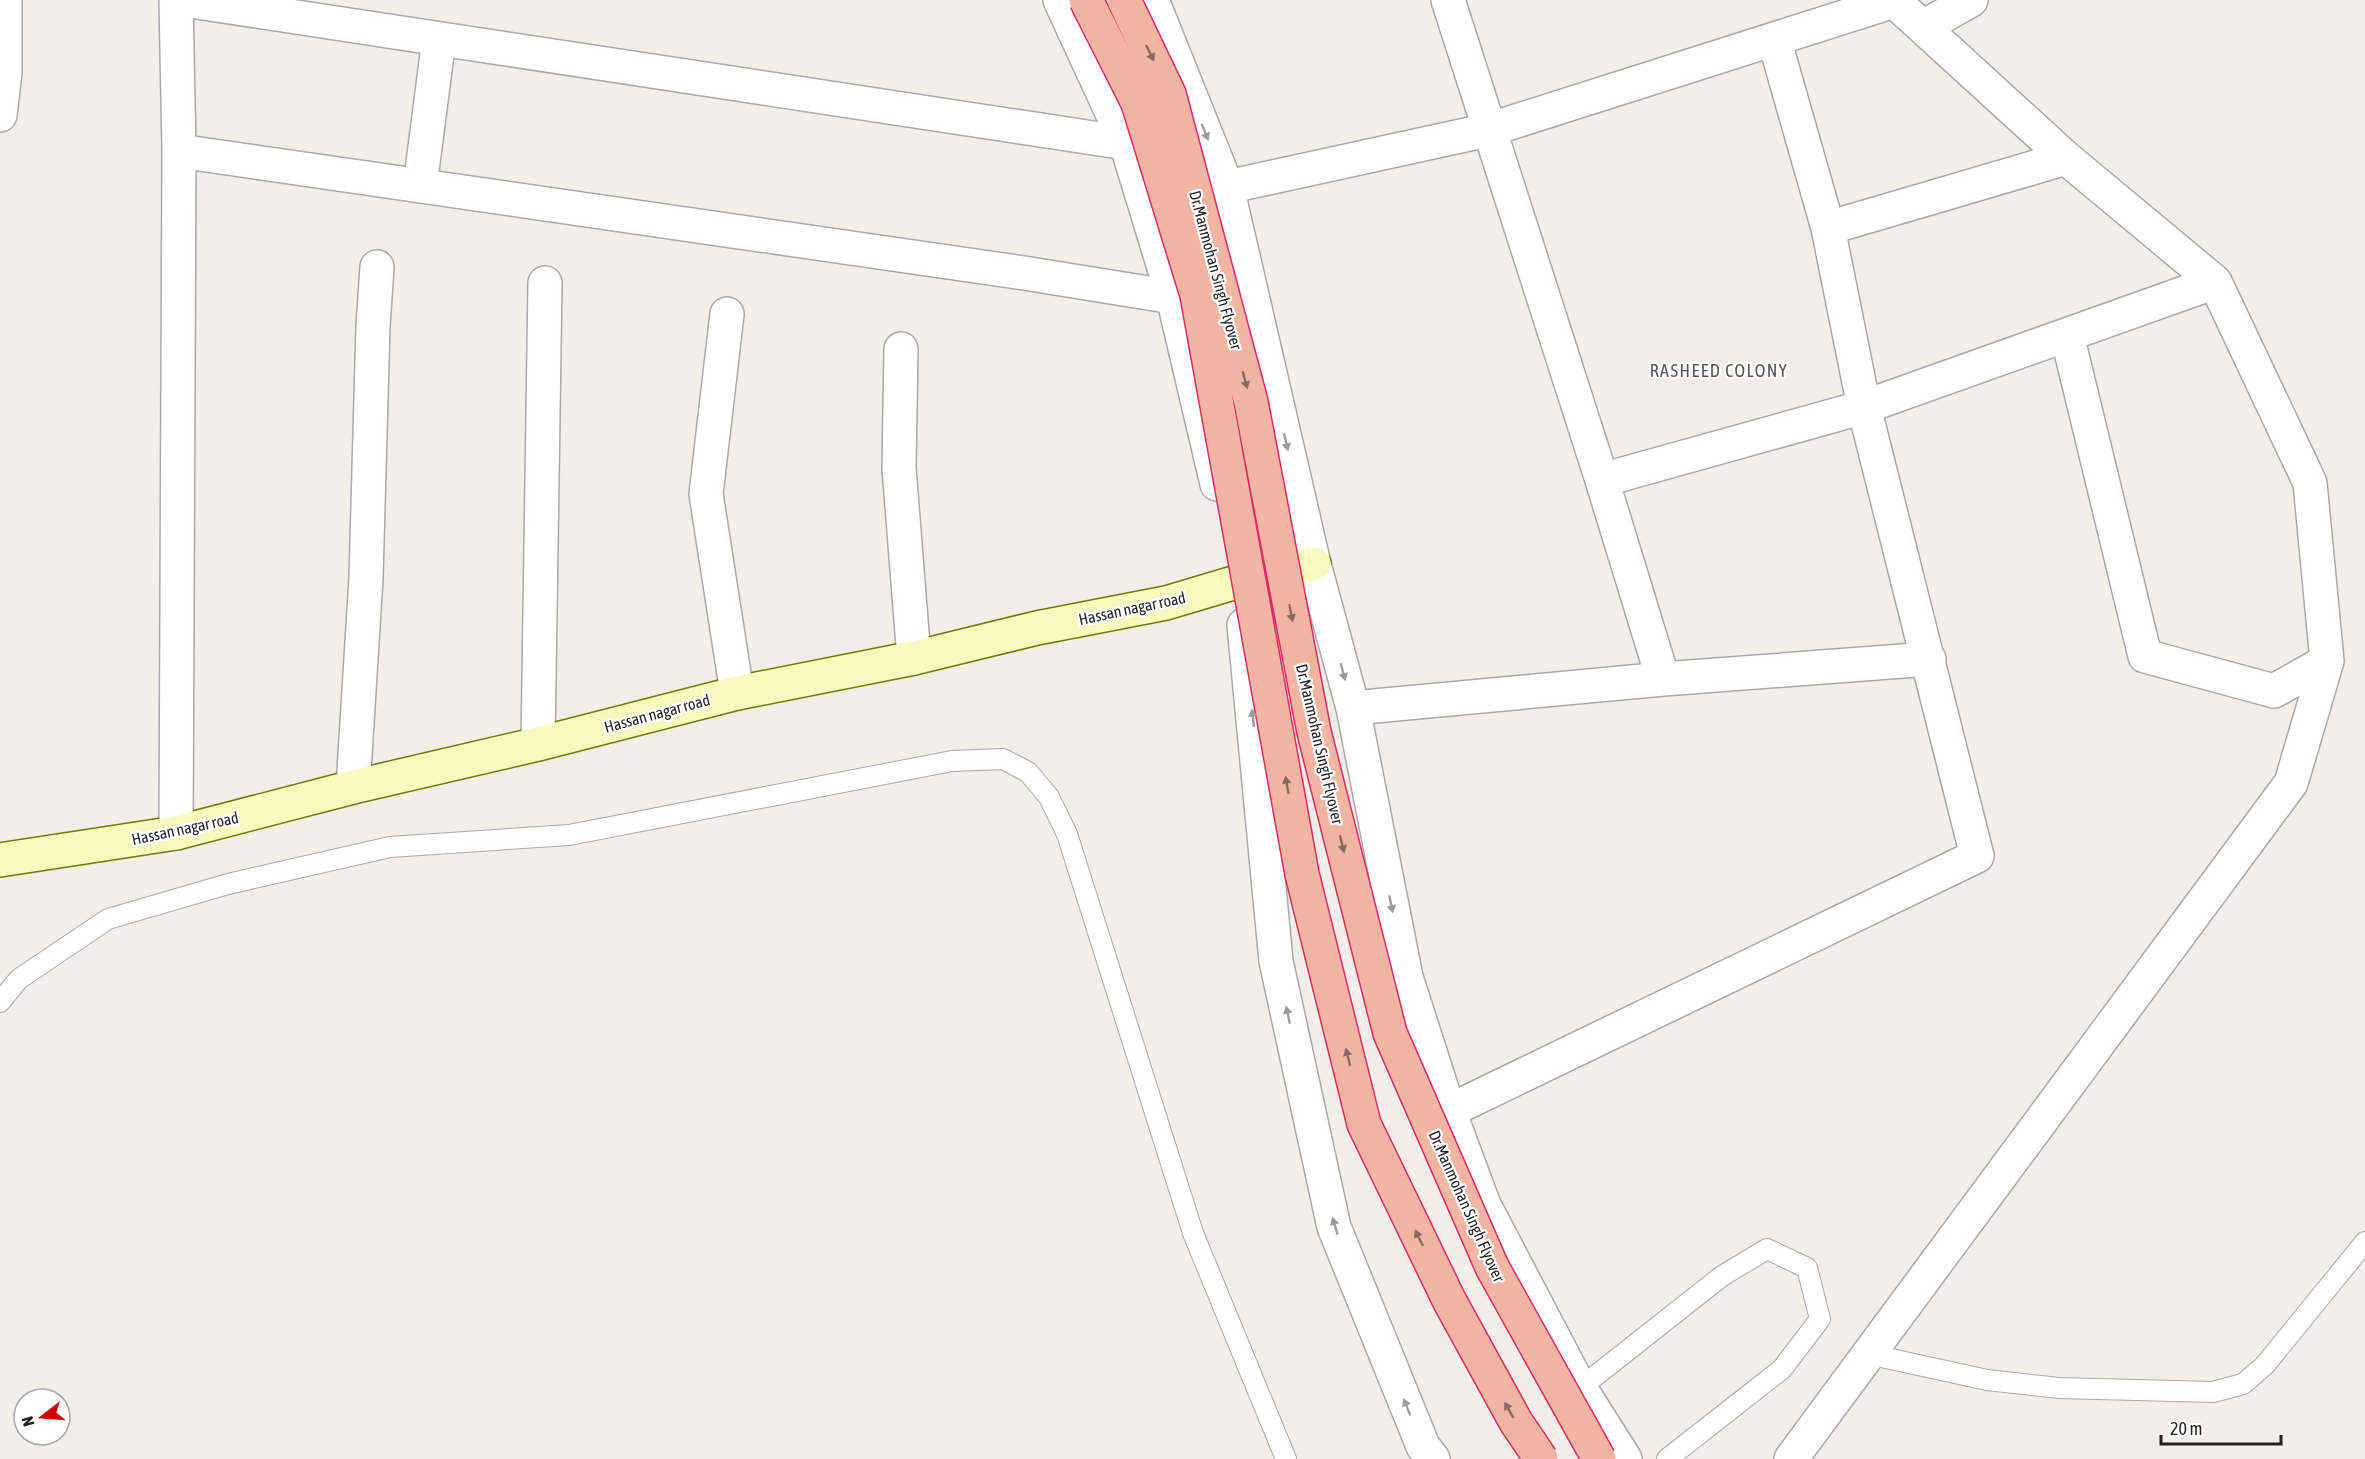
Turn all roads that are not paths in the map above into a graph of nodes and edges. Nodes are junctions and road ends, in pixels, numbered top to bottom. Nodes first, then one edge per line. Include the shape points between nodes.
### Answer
1 (5, 0) edge
2 (176, 0) edge
3 (184, 0) edge
4 (1060, 0) edge
5 (1086, 0) edge
6 (1124, 0) edge
7 (1152, 0) edge
8 (1448, 0) edge
9 (1894, 0) edge
10 (1971, 0) edge
11 (1923, 27) junction
12 (439, 39) junction
13 (1774, 39) junction
14 (0, 115) edge
15 (1488, 130) junction
16 (1126, 143) junction
17 (179, 151) junction
18 (2066, 158) junction
19 (420, 186) junction
20 (1227, 187) junction
21 (1827, 228) junction
22 (377, 267) dead end
23 (2215, 282) junction
24 (545, 283) dead end
25 (1173, 297) junction
26 (727, 314) dead end
27 (2067, 335) junction
28 (901, 349) dead end
29 (1864, 407) junction
30 (1602, 480) junction
31 (1314, 564) junction
32 (1240, 581) junction
33 (914, 658) junction
34 (1929, 660) junction
35 (2327, 661) junction
36 (1663, 679) junction
37 (737, 693) junction
38 (1353, 708) junction
39 (538, 744) junction
40 (353, 787) junction
41 (176, 833) junction
42 (0, 860) edge
43 (0, 1002) edge
44 (1449, 1111) junction
45 (2365, 1242) edge
46 (1868, 1354) junction
47 (1580, 1388) junction
48 (1286, 1459) edge
49 (1433, 1459) edge
50 (1542, 1459) edge
51 (1599, 1459) edge
52 (1624, 1459) edge
53 (1667, 1459) edge
54 (1791, 1459) edge

1 - 14 street via 5,72
2 - 17 street
3 - 12 street
4 - 16 street
50 -> 5 highway, Dr.Manmohan Singh Flyover, bridge via 1516,1422 1449,1300 1364,1124 1302,874 1197,295 1138,103
6 -> 51 highway, Dr.Manmohan Singh Flyover, bridge via 1169,94 1251,402 1314,732 1390,1033 1492,1267
7 -> 20 street
8 - 15 street
9 - 11 street
9 - 13 street
10 - 11 street
11 - 18 street
12 - 16 street
12 - 19 street
13 - 15 street
13 - 21 street
15 - 20 street
15 - 30 street
16 - 25 street
17 - 19 street
17 - 41 street
18 - 21 street
18 - 23 street
19 - 25 street
20 -> 31 street
21 - 29 street
22 - 40 street via 366,578
23 - 27 street
23 - 35 street via 2310,483
24 - 39 street
25 - 32 street
26 - 37 street via 706,494
27 - 29 street
27 - 35 street via 2145,657 2274,691
28 - 33 street via 899,468
29 - 30 street
29 - 34 street
30 - 36 street
31 - 32 main road, Hassan nagar road
31 -> 38 street
32 - 33 main road, Hassan nagar road via 1166,603 1037,628
49 -> 32 street via 1418,1435 1334,1227 1276,960
33 - 37 main road, Hassan nagar road
34 - 36 street
34 - 44 street via 1977,856
35 - 46 street via 2291,783
36 - 38 street
37 - 39 main road, Hassan nagar road
38 -> 44 street via 1406,977
39 - 40 main road, Hassan nagar road
40 - 41 main road, Hassan nagar road
41 - 42 main road, Hassan nagar road
43 - 48 lane via 19,979 108,919 228,884 390,847 569,835 952,761 1003,759 1028,772 1049,797 1067,834 1193,1233
44 - 47 street via 1484,1205
45 - 46 lane via 2265,1365 2243,1384 2212,1392 2059,1388 1987,1380
46 - 54 street
47 - 52 street
47 - 53 lane via 1722,1276 1767,1249 1807,1268 1820,1319 1782,1369

